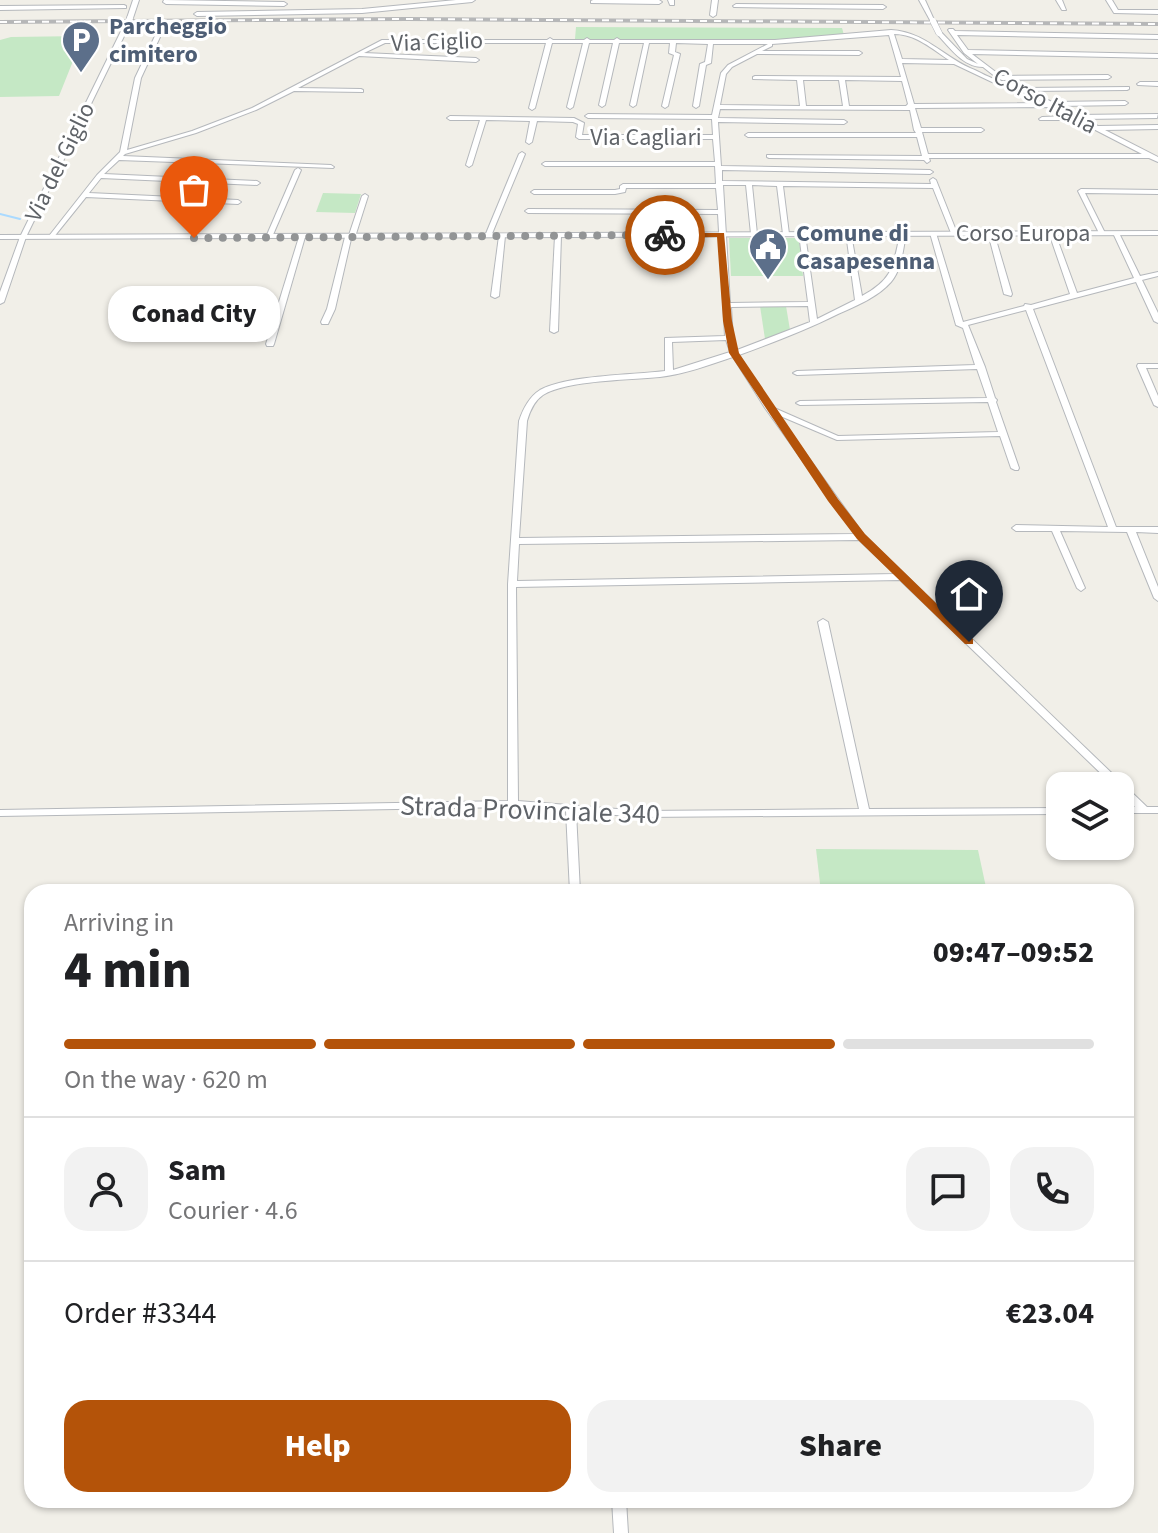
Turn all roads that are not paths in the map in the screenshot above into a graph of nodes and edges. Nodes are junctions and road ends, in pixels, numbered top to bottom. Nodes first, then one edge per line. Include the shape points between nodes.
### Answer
1 (109, 0) edge
2 (136, 0) edge
3 (367, 0) edge
4 (403, 0) edge
5 (472, 0) edge
6 (715, 0) edge
7 (922, 0) edge
8 (1059, 0) edge
9 (1109, 0) edge
10 (166, 1) edge
11 (233, 2) edge
12 (438, 2) edge
13 (593, 2) edge
14 (659, 2) dead end
15 (881, 3) edge
16 (284, 4) dead end
17 (736, 6) dead end
18 (105, 7) junction
19 (124, 7) dead end
20 (0, 8) edge
21 (400, 9) junction
22 (1064, 9) dead end
23 (362, 11) junction
24 (1158, 12) edge
25 (197, 14) dead end
26 (226, 14) junction
27 (713, 15) dead end
28 (887, 16) dead end
29 (891, 32) junction
30 (157, 37) dead end
31 (1158, 37) edge
32 (833, 38) junction
33 (550, 40) junction
34 (587, 40) junction
35 (617, 40) junction
36 (647, 41) junction
37 (673, 41) junction
38 (711, 41) junction
39 (775, 42) junction
40 (966, 52) junction
41 (752, 53) junction
42 (837, 53) junction
43 (859, 53) dead end
44 (358, 55) junction
45 (1158, 56) edge
46 (476, 60) dead end
47 (898, 61) junction
48 (955, 62) junction
49 (1108, 77) dead end
50 (755, 78) dead end
51 (800, 78) junction
52 (842, 78) junction
53 (999, 78) junction
54 (902, 79) junction
55 (1140, 84) dead end
56 (1158, 84) edge
57 (1018, 88) junction
58 (1127, 88) dead end
59 (294, 89) junction
60 (361, 91) dead end
61 (1125, 103) dead end
62 (602, 105) dead end
63 (633, 105) dead end
64 (1052, 105) junction
65 (665, 106) dead end
66 (696, 106) dead end
67 (570, 107) dead end
68 (718, 107) junction
69 (803, 107) junction
70 (910, 107) junction
71 (532, 108) dead end
72 (846, 108) junction
73 (588, 116) dead end
74 (1157, 116) edge
75 (450, 118) dead end
76 (716, 118) junction
77 (1077, 118) junction
78 (483, 119) junction
79 (534, 119) junction
80 (1042, 119) dead end
81 (844, 122) dead end
82 (1158, 127) edge
83 (1096, 128) junction
84 (981, 130) dead end
85 (918, 133) junction
86 (748, 135) dead end
87 (716, 137) junction
88 (529, 142) dead end
89 (522, 154) dead end
90 (120, 156) junction
91 (769, 156) dead end
92 (1149, 156) junction
93 (926, 157) junction
94 (1158, 160) edge
95 (545, 164) dead end
96 (469, 165) dead end
97 (719, 166) junction
98 (331, 167) dead end
99 (298, 170) dead end
100 (930, 172) junction
101 (99, 176) junction
102 (257, 183) dead end
103 (749, 184) junction
104 (780, 184) junction
105 (720, 185) junction
106 (935, 186) junction
107 (534, 192) dead end
108 (1158, 192) edge
109 (85, 195) junction
110 (365, 196) dead end
111 (238, 202) dead end
112 (528, 211) dead end
113 (720, 212) junction
114 (933, 233) junction
115 (954, 233) junction
116 (991, 233) junction
117 (1052, 233) junction
118 (1102, 233) junction
119 (1116, 233) junction
120 (1158, 233) edge
121 (754, 234) junction
122 (786, 234) junction
123 (802, 234) junction
124 (848, 234) junction
125 (903, 234) junction
126 (721, 235) junction
127 (488, 236) junction
128 (502, 236) junction
129 (558, 236) junction
130 (0, 237) edge
131 (23, 237) junction
132 (51, 237) junction
133 (269, 237) junction
134 (302, 237) junction
135 (350, 237) junction
136 (1158, 274) edge
137 (1137, 279) junction
138 (1008, 294) dead end
139 (1074, 295) junction
140 (495, 296) dead end
141 (859, 301) junction
142 (0, 302) edge
143 (812, 304) junction
144 (726, 305) junction
145 (1028, 306) junction
146 (1158, 321) edge
147 (325, 322) dead end
148 (814, 322) junction
149 (960, 325) junction
150 (554, 331) dead end
151 (729, 338) junction
152 (270, 344) dead end
153 (734, 353) junction
154 (1158, 366) edge
155 (981, 367) junction
156 (669, 373) junction
157 (797, 373) dead end
158 (993, 400) junction
159 (800, 403) dead end
160 (1158, 405) edge
161 (769, 408) junction
162 (1003, 434) junction
163 (1015, 468) dead end
164 (1016, 528) dead end
165 (1055, 529) junction
166 (1113, 529) junction
167 (1130, 529) junction
168 (1158, 530) edge
169 (861, 537) junction
170 (515, 541) junction
171 (900, 577) junction
172 (512, 584) junction
173 (1081, 588) dead end
174 (1158, 598) edge
175 (823, 622) dead end
176 (1105, 772) edge
177 (1134, 800) edge
178 (513, 804) junction
179 (571, 810) junction
180 (1134, 810) edge
181 (1144, 810) junction
182 (1158, 810) edge
183 (1046, 811) edge
184 (0, 813) edge
185 (865, 813) junction
186 (575, 884) edge
187 (619, 1508) edge
188 (621, 1533) edge

1 - 18 street
2 - 131 street, Via del Giglio
3 - 23 street
4 - 21 street
5 - 12 street
6 - 27 street
7 - 53 street, Corso Italia, bridge via 939,33 965,60
8 - 22 street
9 - 24 street via 1116,12
10 - 11 street
11 - 16 street
11 - 26 street
12 - 21 street
13 - 14 street
15 - 17 street
15 - 28 street
18 - 19 street
18 - 20 street
21 - 23 street
23 - 26 street
25 - 26 street
29 - 32 street, Via Ciglio
29 - 47 street
29 - 48 street via 922,39
30 - 90 street via 138,78
31 - 40 street via 952,32
32 - 39 street, Via Ciglio
32 - 42 street
33 - 34 street, Via Ciglio
33 - 44 street, Via Ciglio via 394,40
33 - 71 street
34 - 35 street, Via Ciglio
34 - 67 street
35 - 36 street, Via Ciglio
35 - 62 street
36 - 37 street, Via Ciglio
36 - 63 street
37 - 38 street, Via Ciglio
37 - 65 street via 672,53 677,54
38 - 39 street, Via Ciglio
38 - 66 street
39 - 41 street
40 - 45 street
40 - 53 street
41 - 42 street
41 - 68 street via 723,74
42 - 43 street
44 - 46 street
44 - 59 street, Via Ciglio
47 - 48 street
47 - 54 street
48 - 57 street
49 - 53 street
50 - 51 street
51 - 52 street
51 - 69 street
52 - 54 street
52 - 72 street
53 - 57 street, Corso Italia
54 - 70 street
55 - 56 street
57 - 58 street
57 - 64 street, Corso Italia
59 - 60 street
59 - 90 street, Via Ciglio via 218,124
61 - 64 street
64 - 70 street
64 - 77 street, Corso Italia
68 - 69 street
68 - 76 street
69 - 72 street
70 - 72 street
70 - 85 street
73 - 76 street
74 - 77 street
75 - 78 street, Via Cagliari
76 - 81 street
76 - 87 street
77 - 80 street
77 - 83 street, Corso Italia
78 - 79 street, Via Cagliari
78 - 96 street
79 - 87 street, Via Cagliari via 579,121 579,137
79 - 88 street
82 - 83 street
83 - 92 street, Corso Italia
84 - 85 street
85 - 86 street
85 - 93 street
87 - 97 street
89 - 127 street
90 - 98 street
90 - 101 street, Via Ciglio
91 - 93 street
92 - 93 street
92 - 94 street, Corso Italia
93 - 100 street
95 - 97 street
97 - 100 street
97 - 105 street
99 - 133 street
100 - 106 street
101 - 102 street
101 - 109 street, Via Ciglio
103 - 104 street
103 - 105 street
103 - 121 street
104 - 106 street
104 - 122 street
105 - 107 street
105 - 113 street
106 - 115 street
108 - 118 street via 1081,191
109 - 111 street
109 - 132 street, Via Ciglio
110 - 135 street
112 - 113 street
113 - 126 street
114 - 115 street, Corso Europa
114 - 125 street, Corso Europa
114 - 149 street
115 - 116 street, Corso Europa
116 - 117 street, Corso Europa
116 - 138 street
117 - 118 street, Corso Europa
117 - 139 street
118 - 119 street, Corso Europa
119 - 120 street, Corso Europa
119 - 137 street
121 - 122 street, Corso Europa
121 - 126 street, Corso Europa
122 - 123 street, Corso Europa
123 - 124 street, Corso Europa
123 - 143 street
124 - 125 street, Corso Europa
124 - 141 street
125 - 141 street via 890,279
126 - 129 street, Corso Europa
126 - 144 street
127 - 128 street, Corso Europa
127 - 135 street, Corso Europa
128 - 129 street, Corso Europa
128 - 140 street
129 - 150 street
130 - 131 street, Corso Europa
131 - 132 street, Corso Europa
131 - 142 street
132 - 133 street, Corso Europa
133 - 134 street, Corso Europa
134 - 135 street, Corso Europa
134 - 152 street
135 - 147 street
136 - 137 street
137 - 139 street
137 - 146 street
139 - 145 street
141 - 148 street
143 - 144 street
143 - 148 street
144 - 151 street
145 - 149 street
145 - 166 street
148 - 153 street
149 - 155 street via 966,327
151 - 153 street
151 - 156 street via 668,340
153 - 156 street
153 - 161 street
154 - 160 street via 1141,366
155 - 157 street
155 - 158 street
156 - 170 street via 563,387 543,392 527,407
158 - 159 street
158 - 162 street
161 - 162 street via 837,438
161 - 169 street
162 - 163 street
164 - 165 street
165 - 166 street
165 - 173 street
166 - 167 street
167 - 168 street
167 - 174 street
169 - 170 street
169 - 171 street
170 - 172 street
171 - 172 street
171 - 176 street
172 - 178 street
175 - 185 street
177 - 181 street
178 - 179 street, Strada Provinciale 340
178 - 184 street, Strada Provinciale 340
179 - 185 street, Strada Provinciale 340
179 - 186 street
180 - 181 street
181 - 182 street
183 - 185 street, Strada Provinciale 340
187 - 188 street

